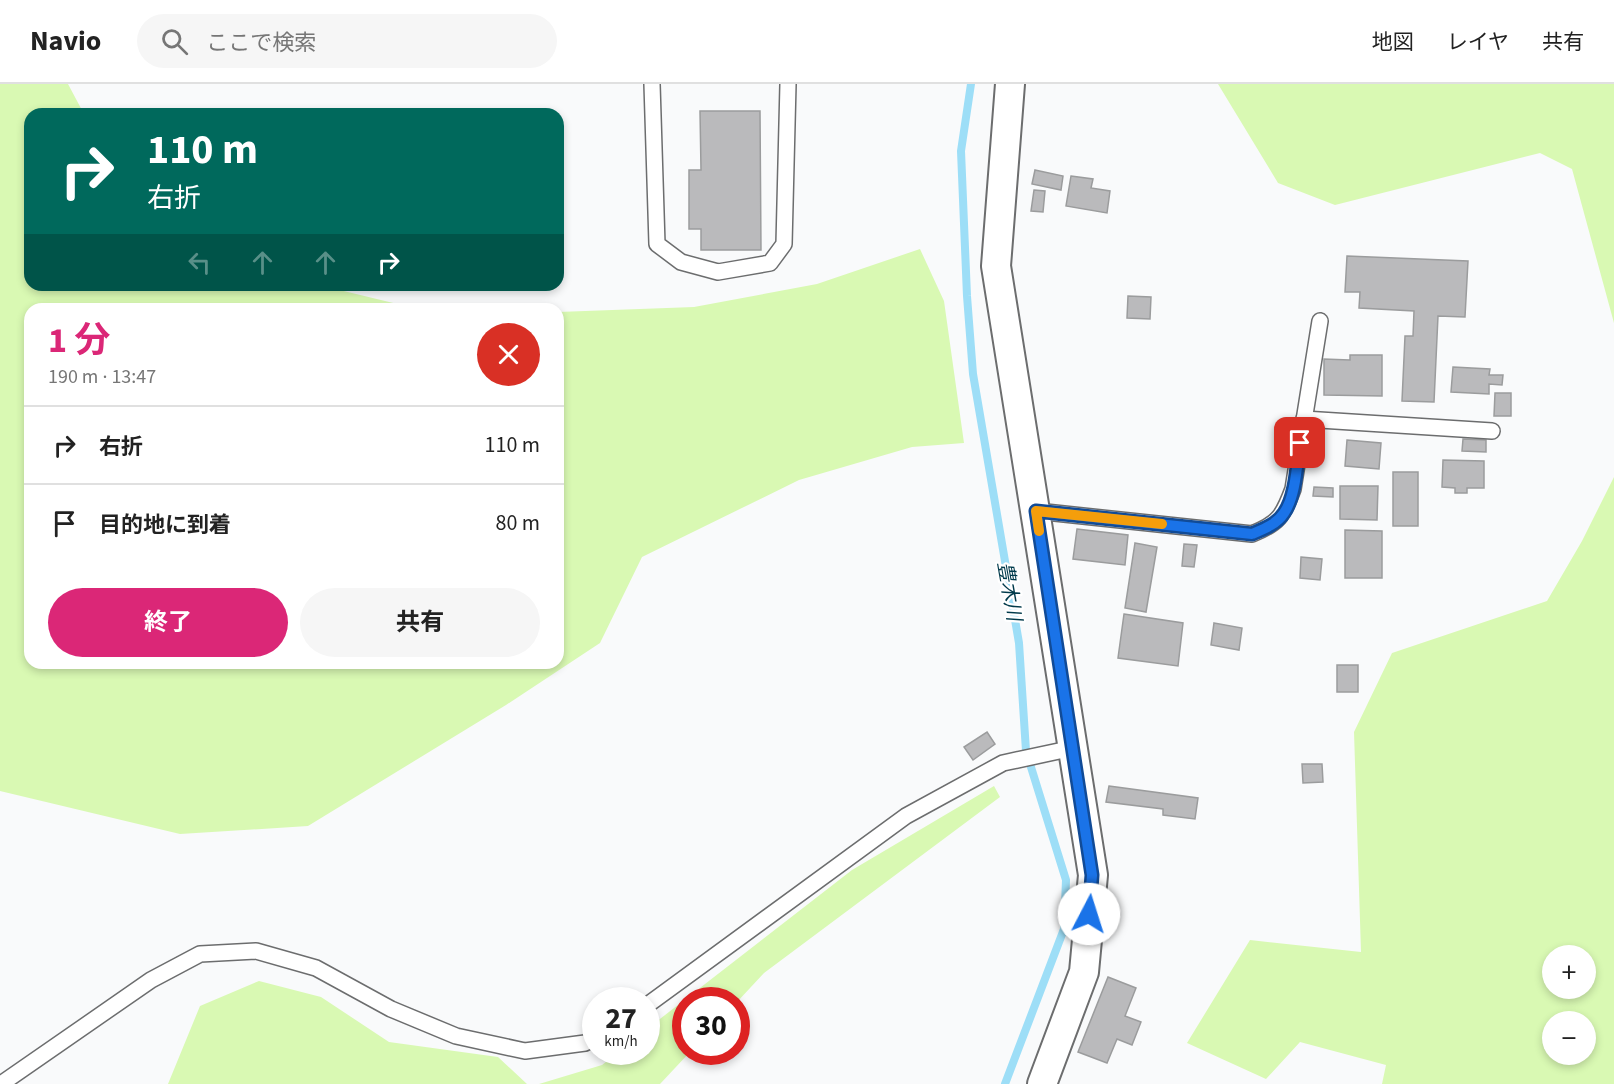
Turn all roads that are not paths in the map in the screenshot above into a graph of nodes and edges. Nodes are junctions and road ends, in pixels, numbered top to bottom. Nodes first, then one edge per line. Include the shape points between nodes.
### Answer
1 (652, 84) edge
2 (788, 84) edge
3 (1010, 84) edge
4 (1320, 321) dead end
5 (1304, 419) junction
6 (1492, 430) dead end
7 (1036, 511) junction
8 (1073, 748) junction
9 (660, 996) edge
10 (582, 1043) edge
11 (1, 1084) edge
12 (1042, 1084) edge

1 - 2 lane via 657,244 681,262 718,272 770,263 784,244
3 - 7 street via 996,266
4 - 5 lane
5 - 6 lane
5 - 7 lane via 1293,489 1284,513 1269,527 1252,534
7 - 8 street
8 - 9 lane via 1003,763 906,816
8 - 12 street via 1092,875 1084,972
10 - 11 lane via 525,1051 468,1039 392,1009 316,968 256,951 200,954 151,980

